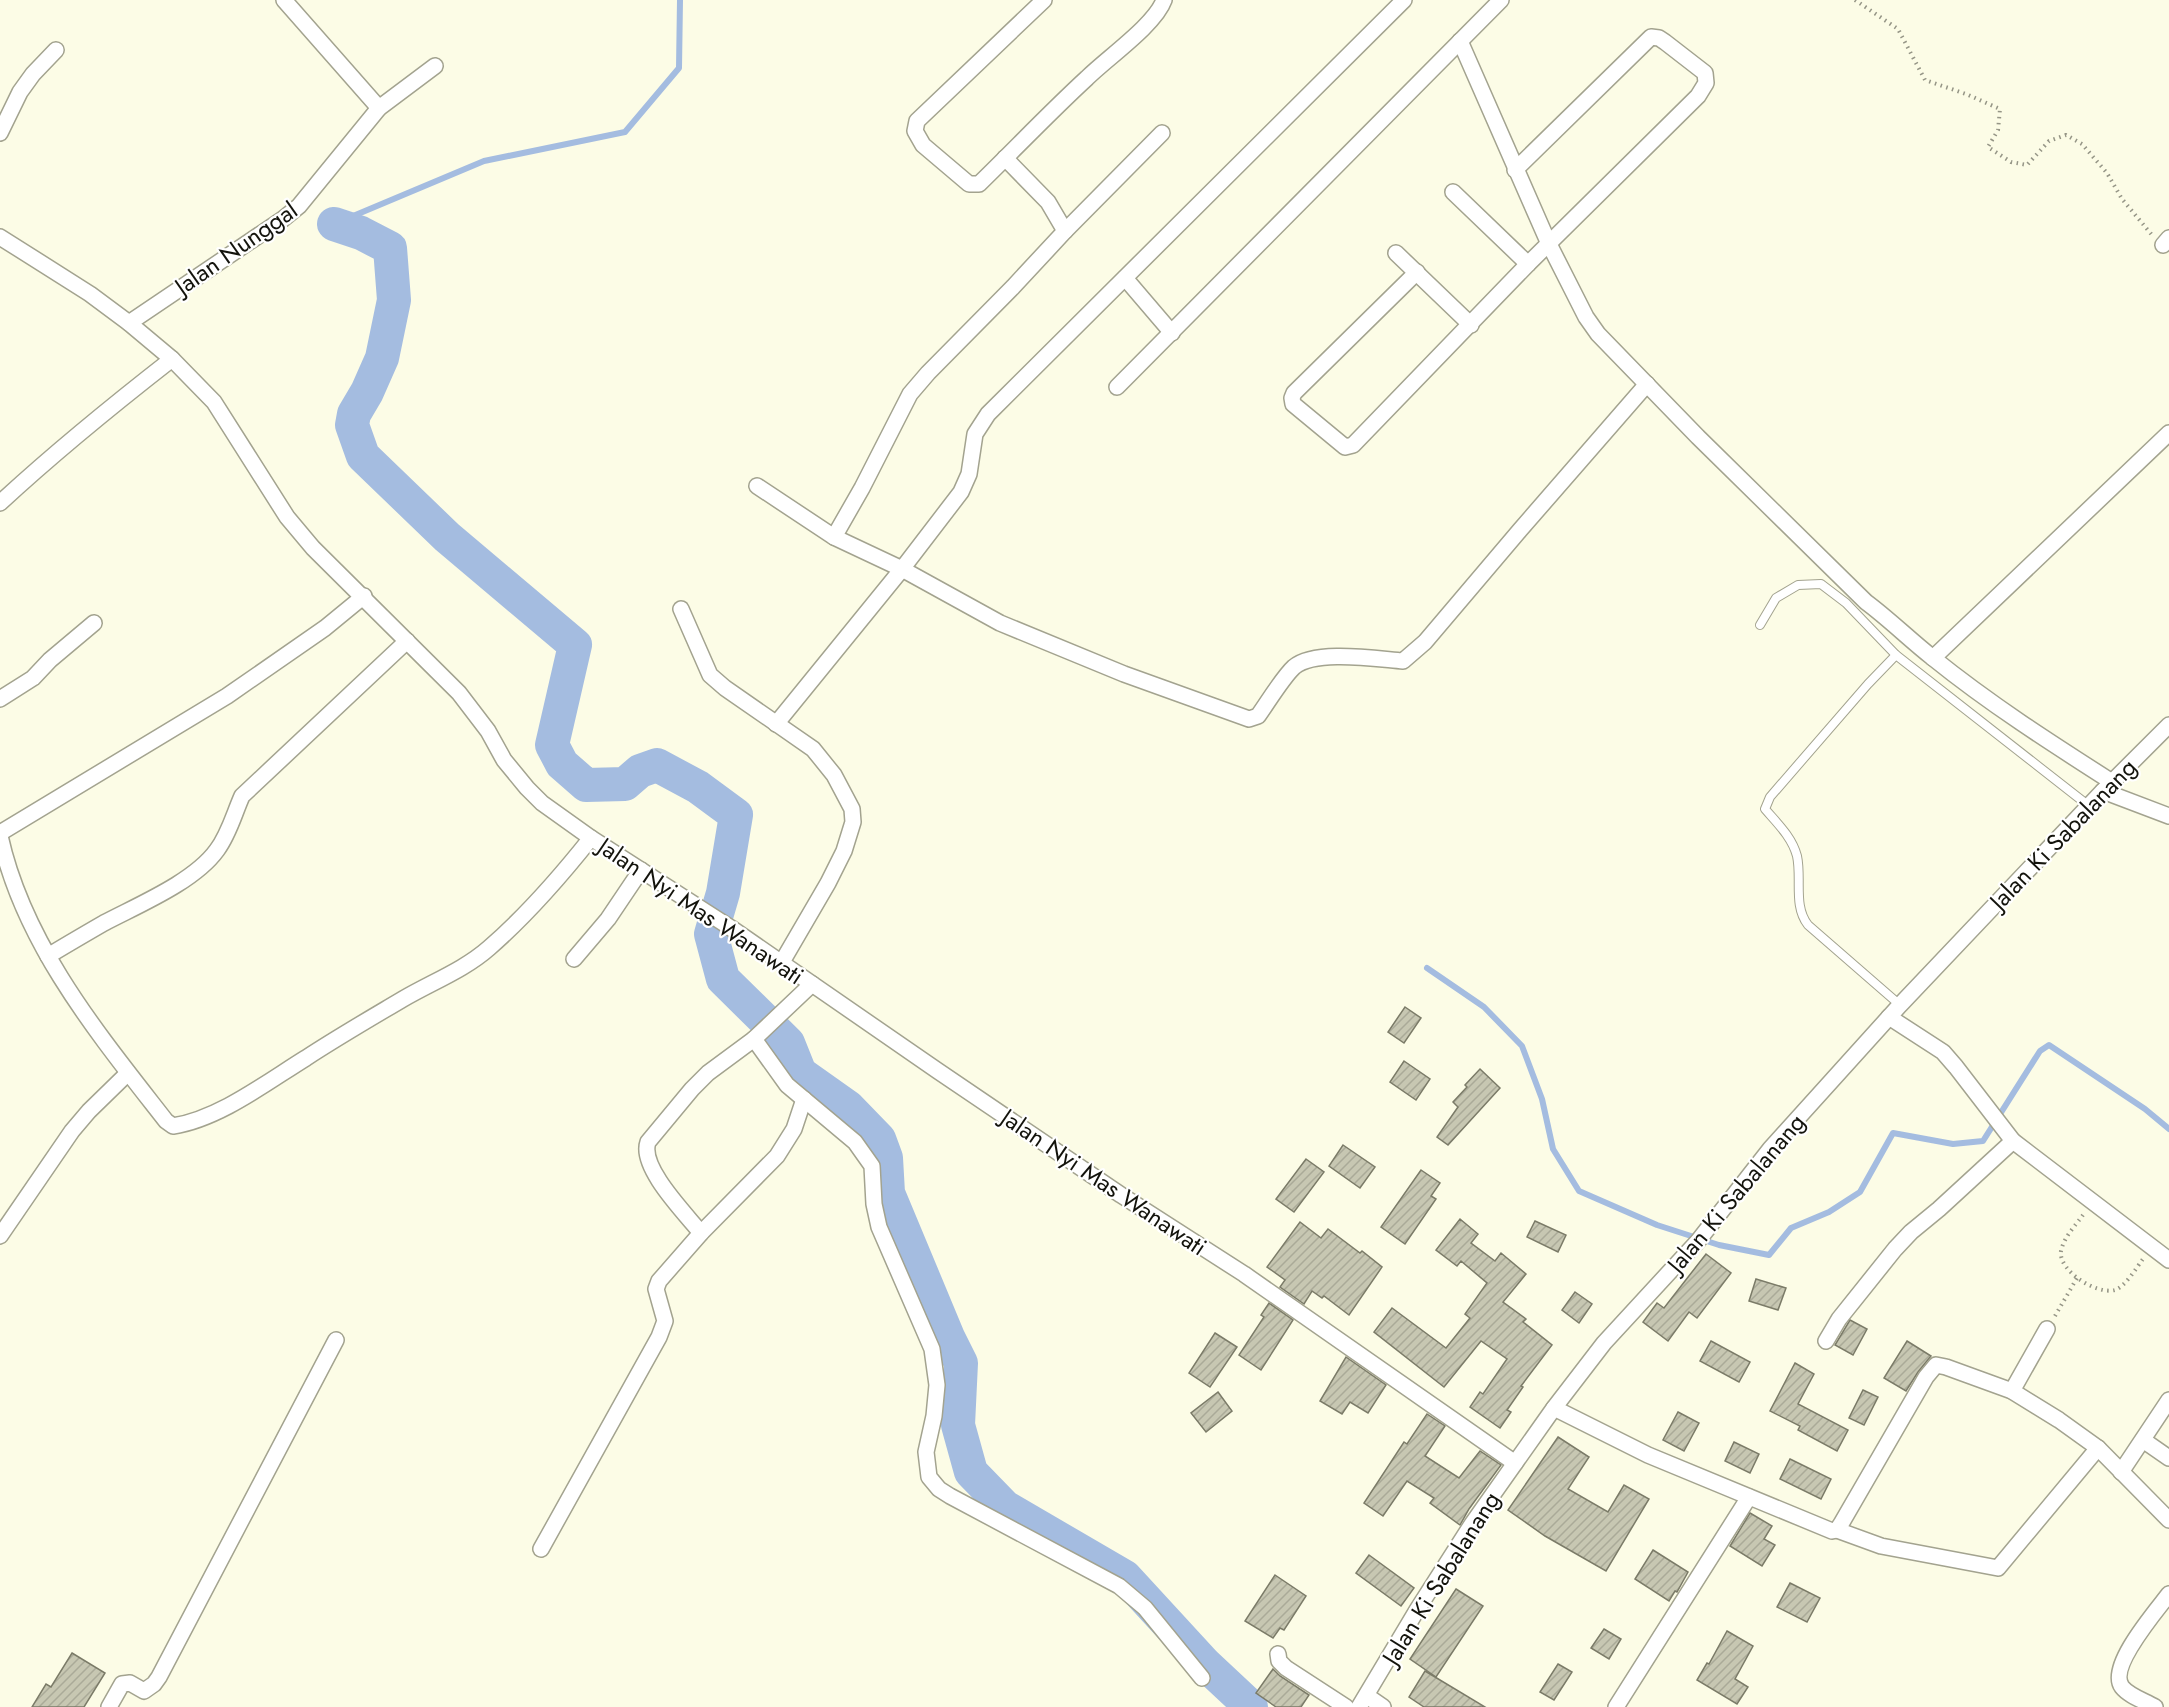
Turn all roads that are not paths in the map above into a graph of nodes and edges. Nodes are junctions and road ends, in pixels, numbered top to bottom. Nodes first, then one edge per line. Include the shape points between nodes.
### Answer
1 (284, 0) edge
2 (1044, 0) edge
3 (1164, 0) edge
4 (1404, 0) edge
5 (1500, 0) edge
6 (1460, 41) junction
7 (56, 50) dead end
8 (435, 66) dead end
9 (379, 108) junction
10 (1162, 133) dead end
11 (0, 134) edge
12 (1005, 158) junction
13 (1515, 170) junction
14 (1453, 192) dead end
15 (1065, 231) junction
16 (0, 237) edge
17 (1550, 244) junction
18 (1396, 253) dead end
19 (1528, 264) junction
20 (1417, 272) junction
21 (1125, 278) junction
22 (129, 323) junction
23 (1471, 325) junction
24 (1172, 333) junction
25 (172, 359) junction
26 (1647, 384) junction
27 (1117, 387) dead end
28 (2169, 433) edge
29 (757, 486) dead end
30 (0, 503) edge
31 (834, 537) junction
32 (902, 569) junction
33 (364, 596) junction
34 (681, 609) dead end
35 (94, 623) dead end
36 (1760, 625) dead end
37 (407, 641) junction
38 (1896, 655) junction
39 (1933, 658) junction
40 (0, 699) edge
41 (776, 724) junction
42 (2169, 724) edge
43 (2107, 786) junction
44 (2089, 806) junction
45 (2169, 816) edge
46 (0, 834) edge
47 (591, 837) junction
48 (641, 870) junction
49 (48, 956) junction
50 (574, 959) dead end
51 (782, 962) junction
52 (812, 984) junction
53 (1900, 1005) junction
54 (1889, 1017) junction
55 (757, 1036) junction
56 (128, 1072) junction
57 (804, 1099) junction
58 (2013, 1141) junction
59 (701, 1233) junction
60 (0, 1235) edge
61 (2169, 1260) edge
62 (2047, 1329) road end
63 (336, 1340) dead end
64 (1826, 1341) dead end
65 (2012, 1390) junction
66 (2169, 1400) edge
67 (1554, 1408) junction
68 (2143, 1440) junction
69 (2098, 1448) junction
70 (2169, 1458) edge
71 (1515, 1463) junction
72 (2121, 1472) junction
73 (1749, 1497) junction
74 (2169, 1520) edge
75 (1837, 1530) junction
76 (541, 1549) dead end
77 (2169, 1593) edge
78 (1278, 1654) dead end
79 (1202, 1678) dead end
80 (1363, 1701) edge
81 (109, 1707) edge
82 (1346, 1707) edge
83 (1383, 1707) edge
84 (1616, 1707) edge
85 (2154, 1707) edge

1 - 9 street
2 - 12 street via 917,121 915,131 923,145 969,184 979,184
3 - 12 street via 1151,20
4 - 21 street
5 - 6 street
6 - 13 street
6 - 24 street
7 - 11 street via 20,92
8 - 9 street, Jalan Nunggal
9 - 22 street, Jalan Nunggal via 299,206
10 - 15 street
12 - 15 street via 1048,202
13 - 17 street
13 - 17 street via 1651,37 1665,42 1705,73 1706,83 1698,96
14 - 19 street
15 - 31 street via 910,394
16 - 22 street, Jalan Nyi Mas Wanawati
17 - 19 street
17 - 26 street via 1586,317
18 - 20 street
19 - 23 street
20 - 23 street
20 - 23 street via 1294,393 1293,404 1342,445 1351,447
21 - 24 street
21 - 32 street via 988,414 975,434 969,474 961,492
22 - 25 street, Jalan Nyi Mas Wanawati
24 - 27 street
25 - 30 street via 101,414
25 - 33 street, Jalan Nyi Mas Wanawati via 214,402 287,517 313,548
26 - 32 street via 1425,642 1403,661 1345,655 1295,666 1258,716 1249,719 1041,641
26 - 39 street via 1866,602
28 - 39 street
29 - 31 street
31 - 32 street
32 - 41 street
33 - 37 street, Jalan Nyi Mas Wanawati
33 - 46 street via 227,696
34 - 41 street via 710,675
35 - 40 street via 33,678
36 - 38 lane via 1776,598 1798,585 1821,584 1846,603
37 - 47 street, Jalan Nyi Mas Wanawati via 459,693 527,788
37 - 49 street via 243,796 216,851 198,868 164,892
38 - 44 lane
38 - 53 lane via 1770,797 1765,809 1797,856 1800,915
39 - 43 street
41 - 51 street via 813,749 834,775 852,809 853,822 828,883
42 - 43 street, Jalan Ki Sabalanang
43 - 44 street, Jalan Ki Sabalanang
43 - 45 street
44 - 53 street, Jalan Ki Sabalanang
46 - 49 street via 6,862
47 - 48 street, Jalan Nyi Mas Wanawati
47 - 56 street via 562,875 487,949 220,1110 173,1126
48 - 50 street via 608,919
48 - 51 street, Jalan Nyi Mas Wanawati
49 - 56 street via 77,1004
51 - 52 street, Jalan Nyi Mas Wanawati
52 - 55 street
52 - 71 street, Jalan Nyi Mas Wanawati via 1111,1189 1244,1274
53 - 54 street, Jalan Ki Sabalanang
54 - 58 street via 1943,1052
54 - 67 street, Jalan Ki Sabalanang via 1770,1149 1700,1238 1604,1343
55 - 57 street via 776,1072
55 - 59 street via 692,1089 645,1149 652,1171
56 - 60 street via 72,1131
57 - 59 street via 794,1129 777,1156
57 - 79 street via 855,1142 872,1166 879,1227 932,1349 937,1385 926,1452 929,1477 950,1497 1119,1586 1145,1608
58 - 61 street
58 - 64 street via 1895,1249
59 - 76 street via 659,1281 656,1289 665,1321 659,1337
62 - 65 street
63 - 81 street via 154,1684 144,1691 130,1683 122,1684
65 - 69 street
65 - 75 street via 1936,1365
66 - 68 street
67 - 71 street, Jalan Ki Sabalanang
67 - 73 street via 1648,1455
68 - 70 street
68 - 72 street
69 - 72 street
69 - 75 street via 1998,1568 1881,1546
71 - 80 street, Jalan Ki Sabalanang via 1417,1610
72 - 74 street
73 - 75 street
73 - 84 street
77 - 85 street via 2134,1641 2120,1670 2119,1681 2124,1689
78 - 82 street via 1286,1668
80 - 83 street

